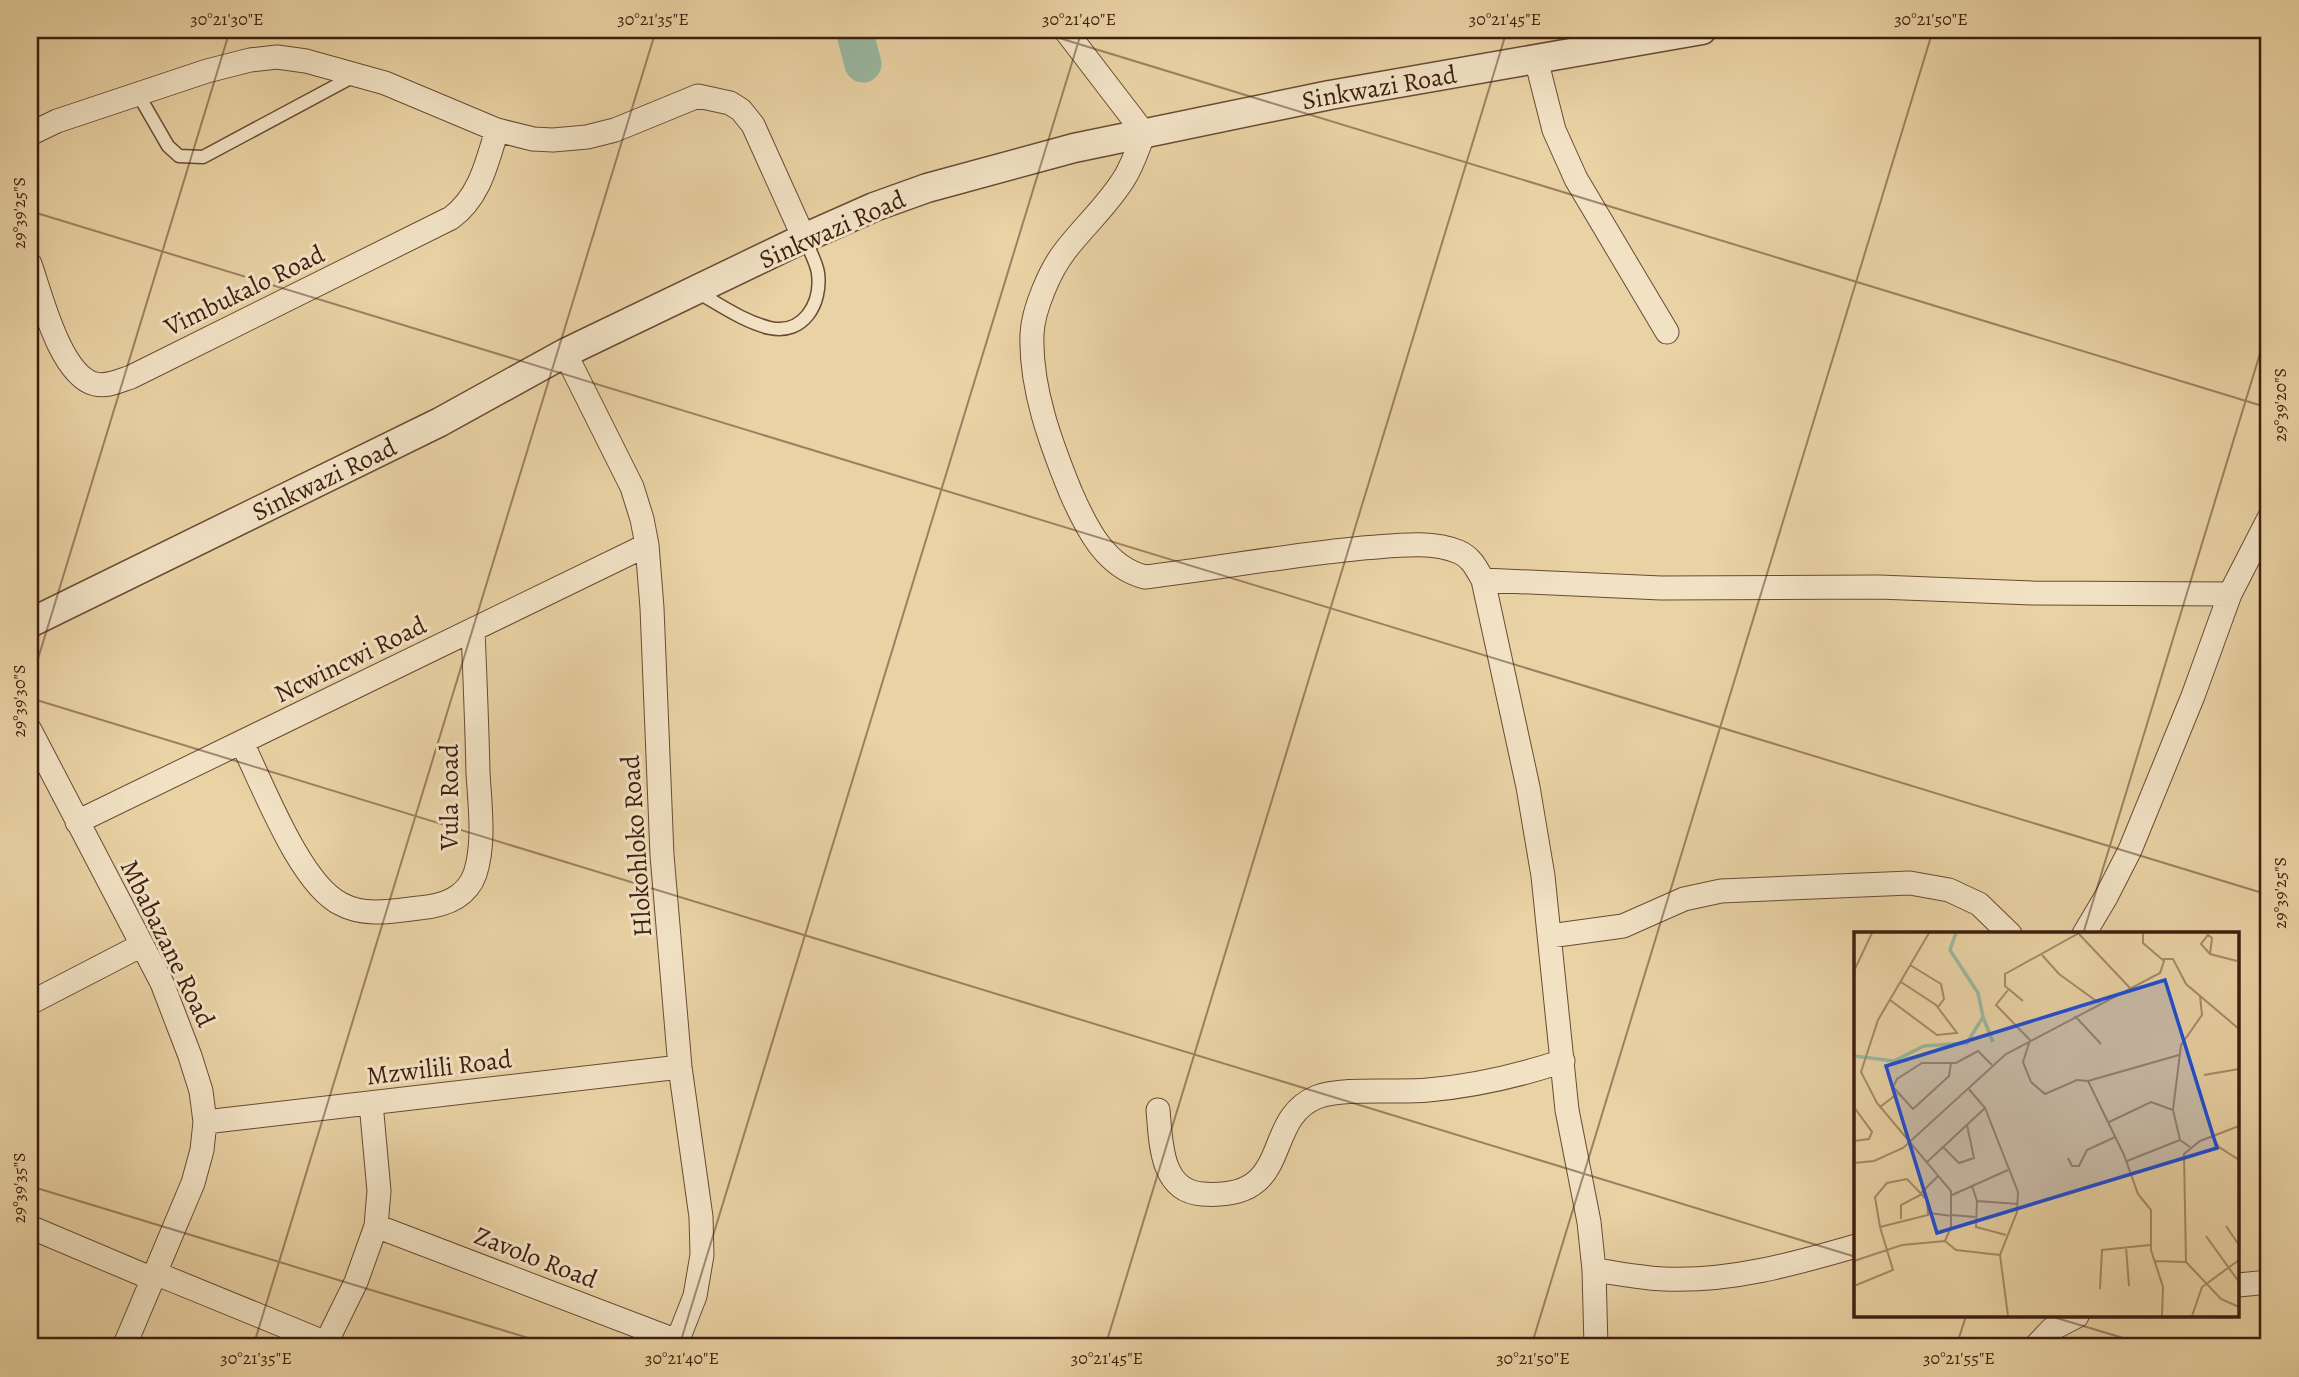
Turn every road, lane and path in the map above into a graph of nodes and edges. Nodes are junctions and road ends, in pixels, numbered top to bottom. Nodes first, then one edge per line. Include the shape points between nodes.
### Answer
1 (1065, 30) edge
2 (1702, 30) edge
3 (1536, 59) junction
4 (357, 75) junction
5 (138, 94) junction
6 (497, 130) junction
7 (1144, 133) junction
8 (30, 134) edge
9 (804, 238) junction
10 (30, 264) edge
11 (696, 292) junction
12 (1667, 332) dead end
13 (565, 353) junction
14 (2269, 518) edge
15 (647, 545) junction
16 (1483, 580) junction
17 (2230, 594) junction
18 (37, 613) edge
19 (473, 630) junction
20 (30, 730) edge
21 (242, 743) junction
22 (77, 822) junction
23 (2008, 932) edge
24 (2085, 932) edge
25 (1550, 936) junction
26 (142, 945) junction
27 (30, 1003) edge
28 (1563, 1061) junction
29 (680, 1066) junction
30 (371, 1103) junction
31 (1158, 1110) dead end
32 (205, 1122) junction
33 (376, 1226) junction
34 (30, 1227) edge
35 (1854, 1247) edge
36 (1594, 1270) junction
37 (154, 1276) junction
38 (2269, 1282) edge
39 (2240, 1284) edge
40 (2073, 1318) edge
41 (676, 1344) edge
42 (325, 1345) edge
43 (124, 1347) edge
44 (1596, 1347) edge
45 (2035, 1347) edge

1 - 7 street
2 - 3 street, Sinkwazi Road
3 - 7 street, Sinkwazi Road
3 - 12 street via 1553,130 1576,179
4 - 5 street via 277,57 218,68
4 - 5 lane via 203,157 179,156 168,146
4 - 6 street via 385,82
5 - 8 street
6 - 9 street via 553,140 615,130 698,96 730,103 753,125
6 - 10 street, Vimbukalo Road via 471,198 451,218 108,385 85,380 63,355
7 - 9 street, Sinkwazi Road via 927,188
7 - 16 street via 1124,179 1064,252 1044,287 1032,332 1035,379 1054,450 1083,520 1103,550 1119,567 1144,577 1331,551 1429,546 1461,553 1472,560
9 - 11 street, Sinkwazi Road
9 - 11 lane via 818,274 817,295 799,325 769,328
11 - 13 street, Sinkwazi Road
13 - 15 street, Hlokohloko Road via 632,487
13 - 18 street, Sinkwazi Road via 440,422
14 - 17 street
15 - 19 street, Ncwincwi Road
15 - 29 street, Hlokohloko Road via 662,855
16 - 17 street via 1661,588
16 - 25 street via 1528,787
17 - 24 street via 2135,839
19 - 21 street, Ncwincwi Road
19 - 21 street, Vula Road via 481,834 474,876 454,900 377,913 358,911 324,894 293,849
20 - 22 street, Mbabazane Road
21 - 22 street, Ncwincwi Road
22 - 26 street, Mbabazane Road
23 - 25 street via 1979,904 1949,891 1910,883 1721,891 1684,899 1623,926
25 - 28 street
26 - 27 street
26 - 32 street, Mbabazane Road via 190,1056
28 - 31 street via 1487,1083 1318,1097 1303,1105 1290,1121 1258,1182 1224,1195 1198,1194 1171,1178 1163,1157
28 - 36 street
29 - 30 street, Mzwilili Road
29 - 41 street, Hlokohloko Road via 702,1255 695,1296
30 - 32 street, Mzwilili Road
30 - 33 street via 379,1191
32 - 37 street, Mbabazane Road via 193,1183
33 - 41 street, Zavolo Road
33 - 42 street via 356,1282
34 - 37 street
35 - 36 street via 1785,1267 1690,1280
36 - 44 street
37 - 42 street
37 - 43 street, Mbabazane Road
38 - 39 street
40 - 45 street via 2052,1329

